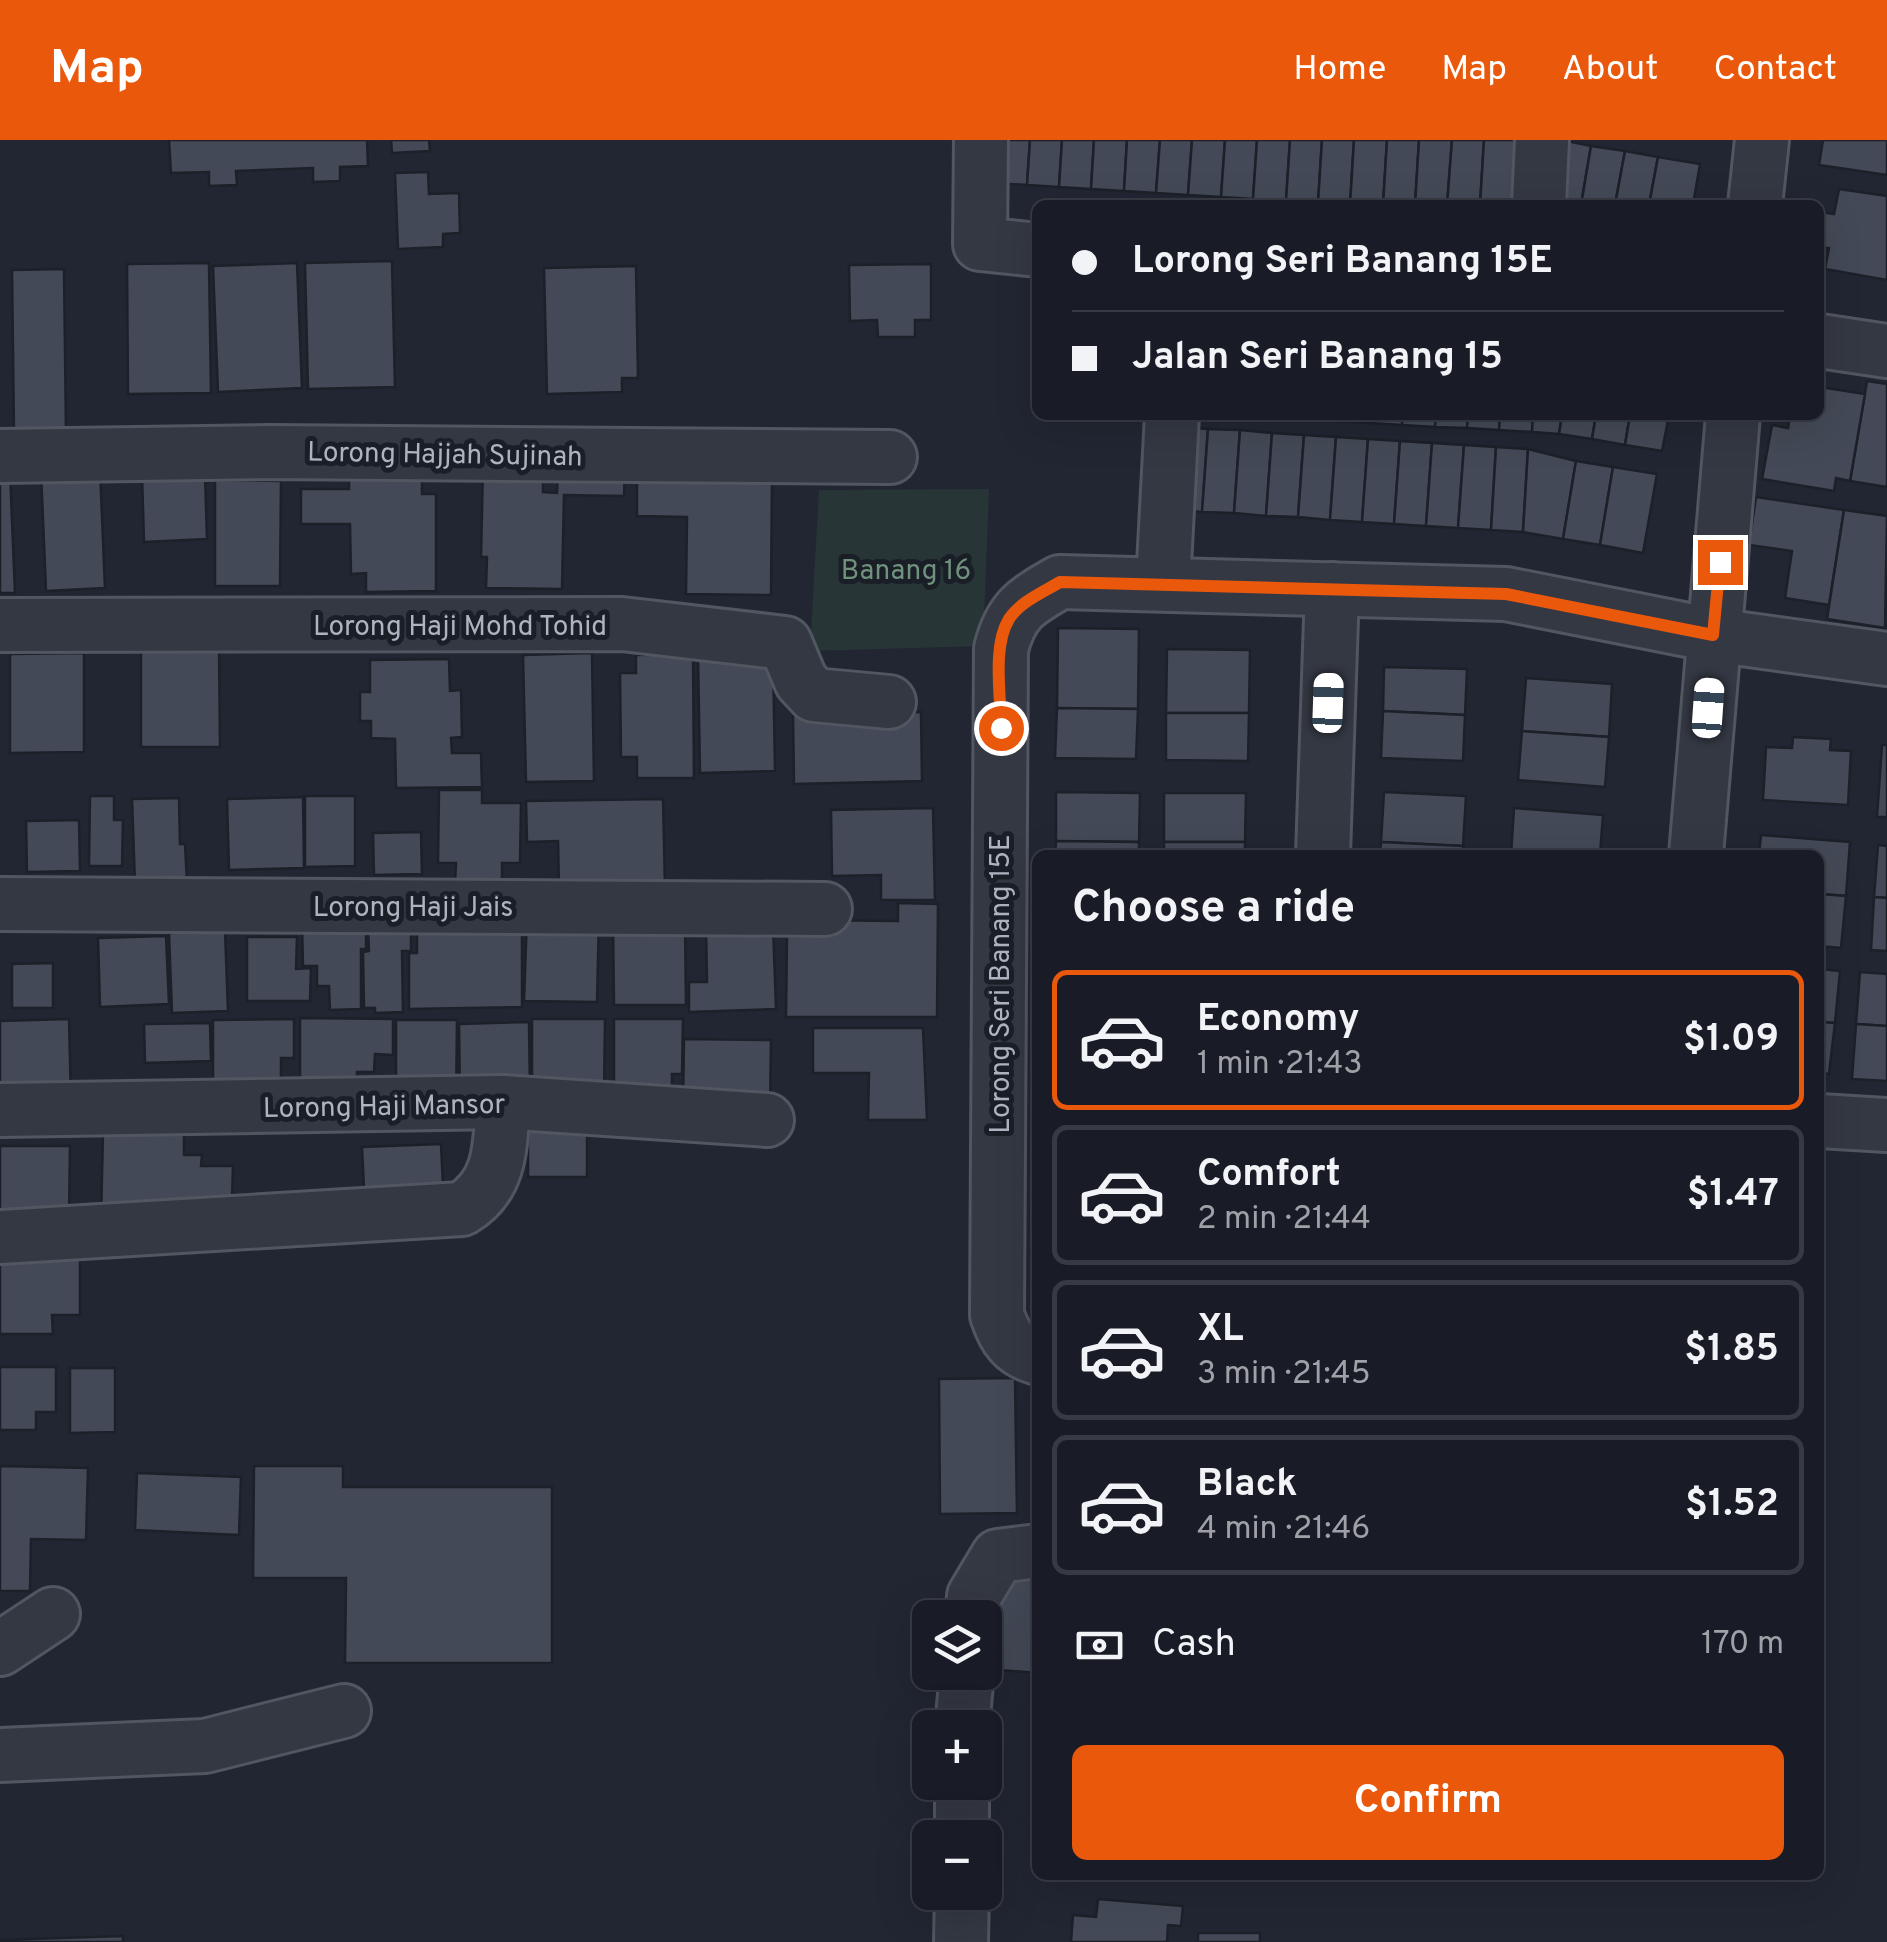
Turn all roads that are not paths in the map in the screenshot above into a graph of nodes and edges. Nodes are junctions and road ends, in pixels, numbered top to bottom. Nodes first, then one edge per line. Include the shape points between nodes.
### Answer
1 (981, 140) edge
2 (1542, 140) edge
3 (1762, 140) edge
4 (1539, 200) edge
5 (1756, 200) edge
6 (1032, 249) edge
7 (1824, 341) edge
8 (1887, 351) edge
9 (1172, 420) edge
10 (1733, 420) edge
11 (0, 456) edge
12 (890, 458) dead end
13 (1163, 584) junction
14 (1332, 589) junction
15 (0, 625) edge
16 (1713, 635) junction
17 (1887, 659) edge
18 (889, 702) dead end
19 (1322, 850) edge
20 (1696, 850) edge
21 (0, 904) edge
22 (825, 909) dead end
23 (502, 1102) junction
24 (0, 1110) edge
25 (767, 1120) dead end
26 (1824, 1121) edge
27 (1887, 1125) edge
28 (0, 1236) edge
29 (1032, 1356) edge
30 (1032, 1552) edge
31 (974, 1600) edge
32 (53, 1614) dead end
33 (0, 1648) edge
34 (344, 1711) dead end
35 (0, 1755) edge
36 (962, 1910) edge
37 (961, 1942) edge

1 - 6 street via 980,244
2 - 4 street
3 - 5 street
7 - 8 street
9 - 13 street
10 - 16 street
11 - 12 street, Lorong Hajjah Sujinah
13 - 14 street
13 - 29 street, Lorong Seri Banang 15E via 1060,582 1008,620 1001,650 997,1315 1005,1338
14 - 16 street via 1506,594
14 - 19 street
15 - 18 street, Lorong Haji Mohd Tohid via 622,624 785,644 814,694
16 - 17 street
16 - 20 street
21 - 22 street, Lorong Haji Jais
23 - 24 street, Lorong Haji Mansor
23 - 25 street, Lorong Haji Mansor
23 - 28 street via 494,1176 480,1198 462,1209
26 - 27 street
30 - 31 street via 998,1556
32 - 33 street
34 - 35 street via 204,1746
36 - 37 street

